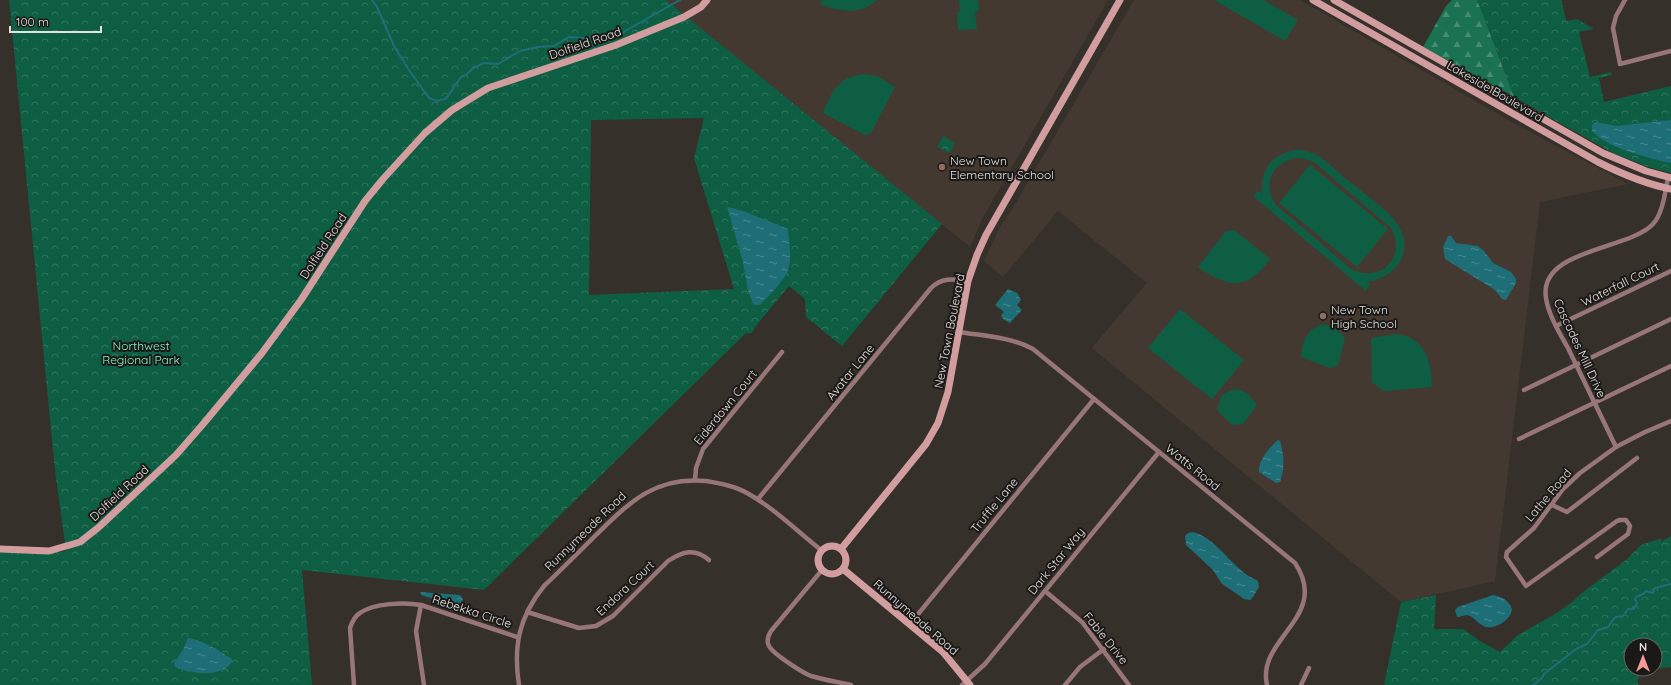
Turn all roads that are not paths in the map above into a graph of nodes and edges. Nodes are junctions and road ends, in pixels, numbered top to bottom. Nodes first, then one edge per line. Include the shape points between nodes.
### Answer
1 (707, 0) edge
2 (1120, 0) edge
3 (1314, 0) edge
4 (1625, 0) edge
5 (1337, 1) edge
6 (1333, 11) junction
7 (1671, 51) edge
8 (1669, 178) edge
9 (1668, 188) edge
10 (1671, 271) edge
11 (968, 281) junction
12 (1671, 319) edge
13 (1556, 326) junction
14 (959, 332) junction
15 (782, 352) dead end
16 (1576, 365) junction
17 (1671, 366) edge
18 (1524, 390) dead end
19 (1094, 399) junction
20 (1594, 403) junction
21 (1671, 421) edge
22 (1520, 439) dead end
23 (1616, 447) junction
24 (1159, 452) junction
25 (1637, 458) dead end
26 (694, 480) junction
27 (758, 499) junction
28 (1552, 505) junction
29 (841, 549) junction
30 (0, 550) edge
31 (821, 550) junction
32 (1597, 557) dead end
33 (709, 560) dead end
34 (843, 569) junction
35 (822, 570) junction
36 (1045, 591) junction
37 (421, 605) junction
38 (527, 612) junction
39 (910, 624) junction
40 (517, 637) junction
41 (1104, 649) junction
42 (1309, 668) dead end
43 (966, 684) edge
44 (354, 685) edge
45 (424, 685) edge
46 (519, 685) edge
47 (851, 685) edge
48 (1065, 685) edge
49 (1129, 685) edge
50 (1267, 685) edge
51 (1302, 685) edge

1 - 30 street, Dolfield Road via 701,7 684,17 616,45 488,88 452,110 425,133 383,179 262,353 176,455 80,542 49,551
2 - 11 street, New Town Boulevard via 986,235
3 - 6 street, Lakeside Boulevard
4 - 7 street via 1613,28 1620,64
5 - 6 street
5 - 8 street, Lakeside Boulevard via 1603,152
6 - 9 street, Lakeside Boulevard via 1598,162 1620,173
8 - 9 street, Cascades Mill Drive
9 - 13 street, Cascades Mill Drive via 1659,214 1649,228 1563,264 1551,274 1545,297
10 - 13 street, Waterfall Court
11 - 14 street, New Town Boulevard
11 - 27 street, Avatar Lane via 946,279 936,284
12 - 16 street
13 - 16 street, Cascades Mill Drive
14 - 19 street, Watts Road via 1023,344 1043,356
14 - 29 street, New Town Boulevard via 944,410 933,433 916,458
15 - 26 street, Eiderdown Court via 703,449
16 - 18 street
16 - 20 street, Cascades Mill Drive
17 - 20 street
19 - 24 street, Watts Road
19 - 39 street, Truffle Lane
20 - 22 street
20 - 23 street, Cascades Mill Drive
21 - 23 street, Lathe Road
23 - 28 street, Lathe Road via 1572,479
24 - 36 street, Dark Star Way
24 - 50 street, Watts Road via 1296,564 1300,570 1305,584 1305,598 1299,613 1269,659 1265,673
25 - 28 street via 1567,512
26 - 27 street, Runnymeade Road via 732,487
26 - 38 street, Runnymeade Road via 657,487 635,499 544,586
27 - 31 street, Runnymeade Road
28 - 32 street, Lathe Road via 1534,528 1507,552 1508,562 1526,586 1617,521 1626,520 1630,526 1628,534
29 - 31 street via 832,546
29 - 34 street via 846,560
31 - 35 street via 817,560
33 - 38 street, Endora Court via 698,552 690,551 676,556 613,616 596,626 579,628
34 - 35 street via 831,574
34 - 39 street, Runnymeade Road
35 - 47 street via 771,631 768,636 769,645 800,671 810,676
36 - 41 street, Fable Drive via 1082,622
36 - 43 street, Dark Star Way
37 - 40 street, Rebekka Circle
37 - 44 street, Rebekka Circle via 405,603 372,608 356,617 350,628
37 - 45 street, Rebekka Circle via 416,631
38 - 40 street, Runnymeade Road
39 - 43 street, Runnymeade Road via 943,652
40 - 46 street, Runnymeade Road via 516,662
41 - 48 street via 1080,667
41 - 49 street, Fable Drive
42 - 51 street

